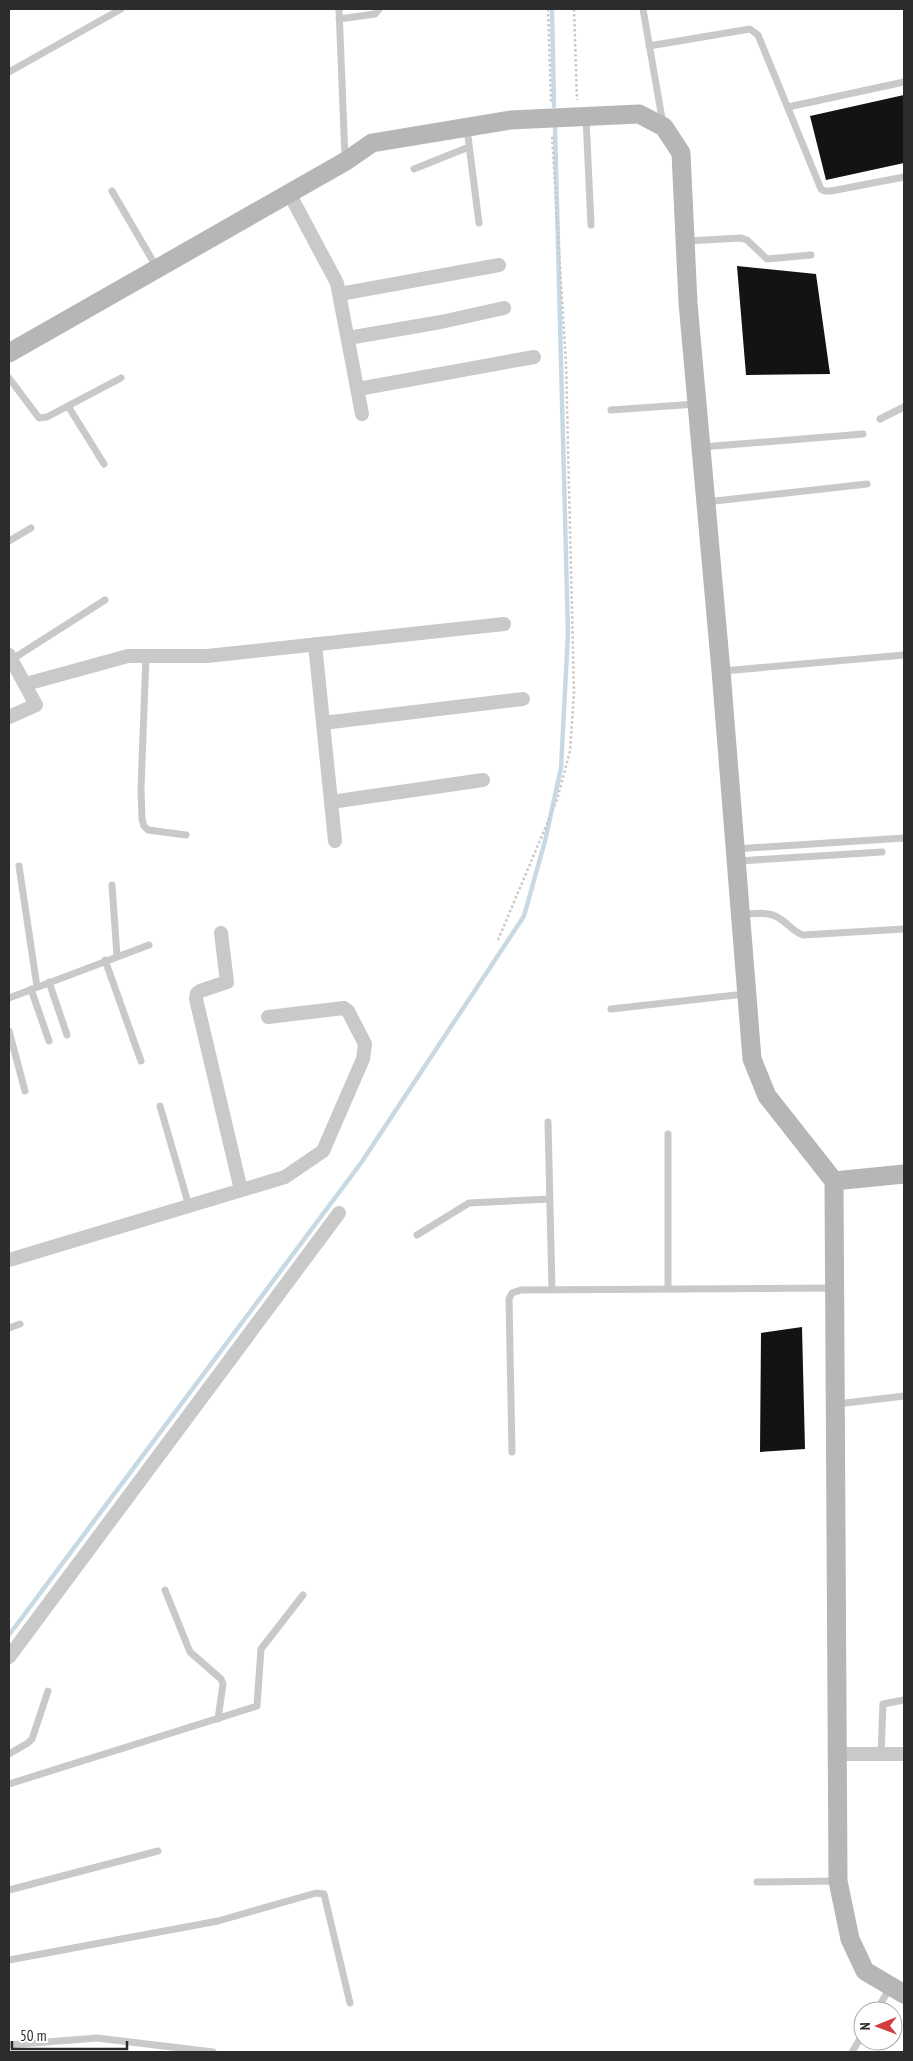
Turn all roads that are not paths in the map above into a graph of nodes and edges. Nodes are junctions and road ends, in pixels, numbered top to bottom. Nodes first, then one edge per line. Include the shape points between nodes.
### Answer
1 (121, 9) edge
2 (338, 9) edge
3 (379, 9) edge
4 (643, 9) edge
5 (339, 19) junction
6 (650, 46) junction
7 (9, 72) edge
8 (904, 82) edge
9 (788, 107) junction
10 (582, 116) junction
11 (467, 127) junction
12 (664, 127) junction
13 (469, 147) junction
14 (346, 161) junction
15 (414, 169) dead end
16 (904, 177) edge
17 (112, 191) dead end
18 (289, 193) junction
19 (479, 223) dead end
20 (591, 224) dead end
21 (685, 241) junction
22 (811, 255) dead end
23 (499, 265) dead end
24 (157, 268) junction
25 (340, 294) junction
26 (504, 308) dead end
27 (348, 338) junction
28 (9, 353) edge
29 (534, 357) dead end
30 (9, 378) edge
31 (121, 378) dead end
32 (358, 389) junction
33 (696, 404) junction
34 (68, 406) junction
35 (904, 407) edge
36 (612, 410) dead end
37 (362, 414) dead end
38 (880, 419) dead end
39 (863, 434) dead end
40 (700, 447) junction
41 (104, 464) dead end
42 (867, 484) dead end
43 (705, 502) junction
44 (30, 528) dead end
45 (9, 541) edge
46 (105, 600) dead end
47 (504, 624) dead end
48 (315, 644) junction
49 (904, 655) edge
50 (146, 656) junction
51 (10, 658) edge
52 (721, 671) junction
53 (26, 684) junction
54 (522, 699) dead end
55 (9, 716) edge
56 (323, 723) junction
57 (483, 780) dead end
58 (331, 802) junction
59 (186, 835) dead end
60 (904, 838) edge
61 (335, 841) dead end
62 (882, 852) dead end
63 (735, 855) junction
64 (19, 866) dead end
65 (112, 885) dead end
66 (740, 914) junction
67 (904, 929) edge
68 (221, 932) dead end
69 (149, 944) dead end
70 (117, 956) junction
71 (105, 960) junction
72 (49, 982) junction
73 (34, 988) junction
74 (746, 994) junction
75 (9, 998) edge
76 (611, 1010) dead end
77 (268, 1017) dead end
78 (9, 1031) edge
79 (67, 1036) dead end
80 (49, 1041) dead end
81 (141, 1062) dead end
82 (25, 1091) dead end
83 (160, 1106) dead end
84 (548, 1122) dead end
85 (668, 1134) dead end
86 (904, 1174) edge
87 (834, 1181) junction
88 (241, 1190) junction
89 (550, 1199) junction
90 (189, 1206) junction
91 (339, 1213) dead end
92 (417, 1235) dead end
93 (9, 1260) edge
94 (836, 1288) junction
95 (668, 1289) junction
96 (552, 1290) junction
97 (20, 1324) dead end
98 (9, 1328) edge
99 (904, 1396) edge
100 (836, 1404) junction
101 (512, 1452) dead end
102 (165, 1590) dead end
103 (303, 1595) dead end
104 (9, 1657) edge
105 (48, 1691) dead end
106 (904, 1700) edge
107 (218, 1719) junction
108 (9, 1754) edge
109 (838, 1754) junction
110 (904, 1754) edge
111 (881, 1755) junction
112 (9, 1784) edge
113 (158, 1852) dead end
114 (838, 1881) junction
115 (757, 1882) dead end
116 (9, 1890) edge
117 (9, 1960) edge
118 (897, 1990) edge
119 (886, 2001) edge
120 (350, 2003) dead end
121 (9, 2045) edge
122 (213, 2052) edge

1 - 7 lane
2 - 5 lane
3 - 5 lane via 375,14
4 - 6 lane
5 - 14 lane
6 - 9 lane via 750,29 758,35
6 - 12 lane
8 - 9 lane
9 - 16 lane via 821,189 825,191
10 - 11 street via 510,120
10 - 12 street via 639,114
10 - 20 lane
11 - 13 lane
11 - 14 street via 372,143
12 - 21 street via 681,153
13 - 15 lane
13 - 19 lane
14 - 18 street
17 - 24 lane
18 - 24 street
18 - 25 street
21 - 22 lane via 742,238 766,258
21 - 33 street
23 - 25 street
24 - 28 street
25 - 27 street
26 - 27 street
27 - 32 street
29 - 32 street
30 - 34 lane via 39,418
31 - 34 lane
32 - 37 street
33 - 36 lane
33 - 40 street
34 - 41 lane
35 - 38 lane
39 - 40 lane
40 - 43 street
42 - 43 lane
43 - 52 street
44 - 45 lane
46 - 51 lane
47 - 48 street
48 - 50 street via 197,657
48 - 56 street
49 - 52 lane
50 - 53 street via 128,656
50 - 59 lane via 141,789 144,826 148,830
51 - 53 street
52 - 63 street
53 - 55 street via 36,705
54 - 56 street
56 - 58 street
57 - 58 street
58 - 61 street
60 - 63 lane
62 - 63 lane
63 - 66 street
64 - 73 lane
65 - 70 lane
66 - 67 lane via 773,914 803,935
66 - 74 street
68 - 88 street via 227,982 200,991 196,998
69 - 70 lane
70 - 71 lane
71 - 72 lane
71 - 81 lane
72 - 73 lane
72 - 79 lane
73 - 75 lane
73 - 80 lane
74 - 76 lane
74 - 87 street via 752,1059 767,1096
77 - 88 street via 344,1008 365,1044 365,1051 323,1151 285,1177
78 - 82 lane
83 - 90 lane
84 - 89 lane
85 - 95 lane
86 - 87 street
87 - 94 street
88 - 90 street
89 - 92 lane via 469,1203
89 - 96 lane
90 - 93 street
91 - 104 street
94 - 95 lane
94 - 100 street
95 - 96 lane
96 - 101 lane via 521,1290 512,1293 509,1299
97 - 98 lane
99 - 100 lane
100 - 109 street
102 - 107 lane via 190,1652 223,1684
103 - 107 lane via 261,1649 257,1706
105 - 108 lane via 32,1739
106 - 111 lane via 883,1704
107 - 112 lane
109 - 111 street
109 - 114 street
110 - 111 street
113 - 116 lane
114 - 115 lane
114 - 118 street via 850,1939 865,1972
117 - 120 lane via 211,1922 324,1894
118 - 119 lane
121 - 122 lane via 97,2038

